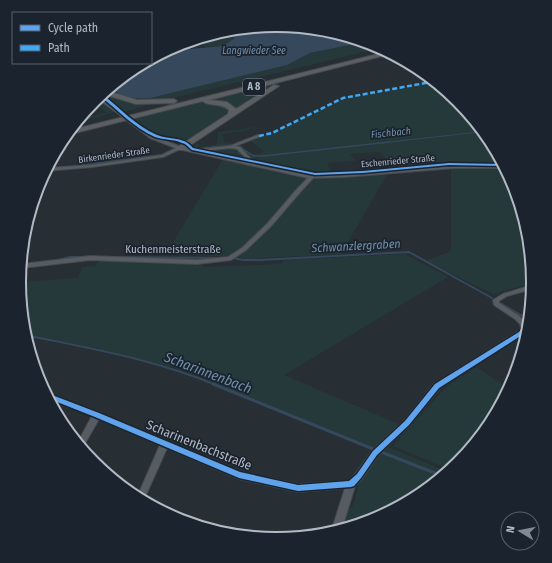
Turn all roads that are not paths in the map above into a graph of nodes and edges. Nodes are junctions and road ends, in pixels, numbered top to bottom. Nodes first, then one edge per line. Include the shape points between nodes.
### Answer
1 (377, 53) edge
2 (381, 55) edge
3 (328, 68) junction
4 (111, 94) edge
5 (186, 99) junction
6 (104, 101) edge
7 (136, 102) junction
8 (180, 105) junction
9 (127, 114) junction
10 (231, 115) junction
11 (82, 125) edge
12 (76, 131) edge
13 (259, 136) dead end
14 (195, 138) junction
15 (170, 144) junction
16 (230, 147) junction
17 (180, 148) junction
18 (192, 151) junction
19 (248, 164) junction
20 (498, 167) edge
21 (53, 169) edge
22 (313, 176) junction
23 (27, 265) edge
24 (526, 289) edge
25 (522, 323) edge
26 (520, 333) edge
27 (56, 399) edge
28 (97, 415) junction
29 (83, 440) edge
30 (165, 444) junction
31 (351, 484) junction
32 (143, 493) edge
33 (339, 524) edge

1 - 5 highway, A 8
2 - 3 highway, A 8
3 - 8 highway, A 8
3 - 10 highway via 270,88
4 - 7 highway
5 - 7 highway
5 - 9 highway, A 8
6 - 15 street, Eschenrieder Straße, bridge via 152,137
7 - 9 highway via 141,106
8 - 10 highway via 221,103 232,107
8 - 12 highway, A 8
9 - 11 highway, A 8
10 - 14 highway
13 - 16 street, Eschenrieder Straße
14 - 15 highway
14 - 17 highway
15 - 17 street, Eschenrieder Straße
16 - 18 street, Eschenrieder Straße
16 - 19 street via 238,148 244,153 249,159
17 - 18 street, Eschenrieder Straße
17 - 21 street, Birkenrieder Straße via 163,156
18 - 19 street, Eschenrieder Straße
19 - 22 street, Eschenrieder Straße
20 - 22 street, Eschenrieder Straße via 440,166
22 - 23 street, Kuchenmeisterstraße via 269,225 244,249 229,259 196,262 90,258
24 - 25 street via 496,300 496,304
26 - 31 street via 437,386 406,423 375,453
27 - 28 street, Scharinenbachstraße
28 - 29 street
28 - 30 street, Scharinenbachstraße
30 - 31 street, Scharinenbachstraße via 239,475 270,483 298,488
30 - 32 street
31 - 33 street

